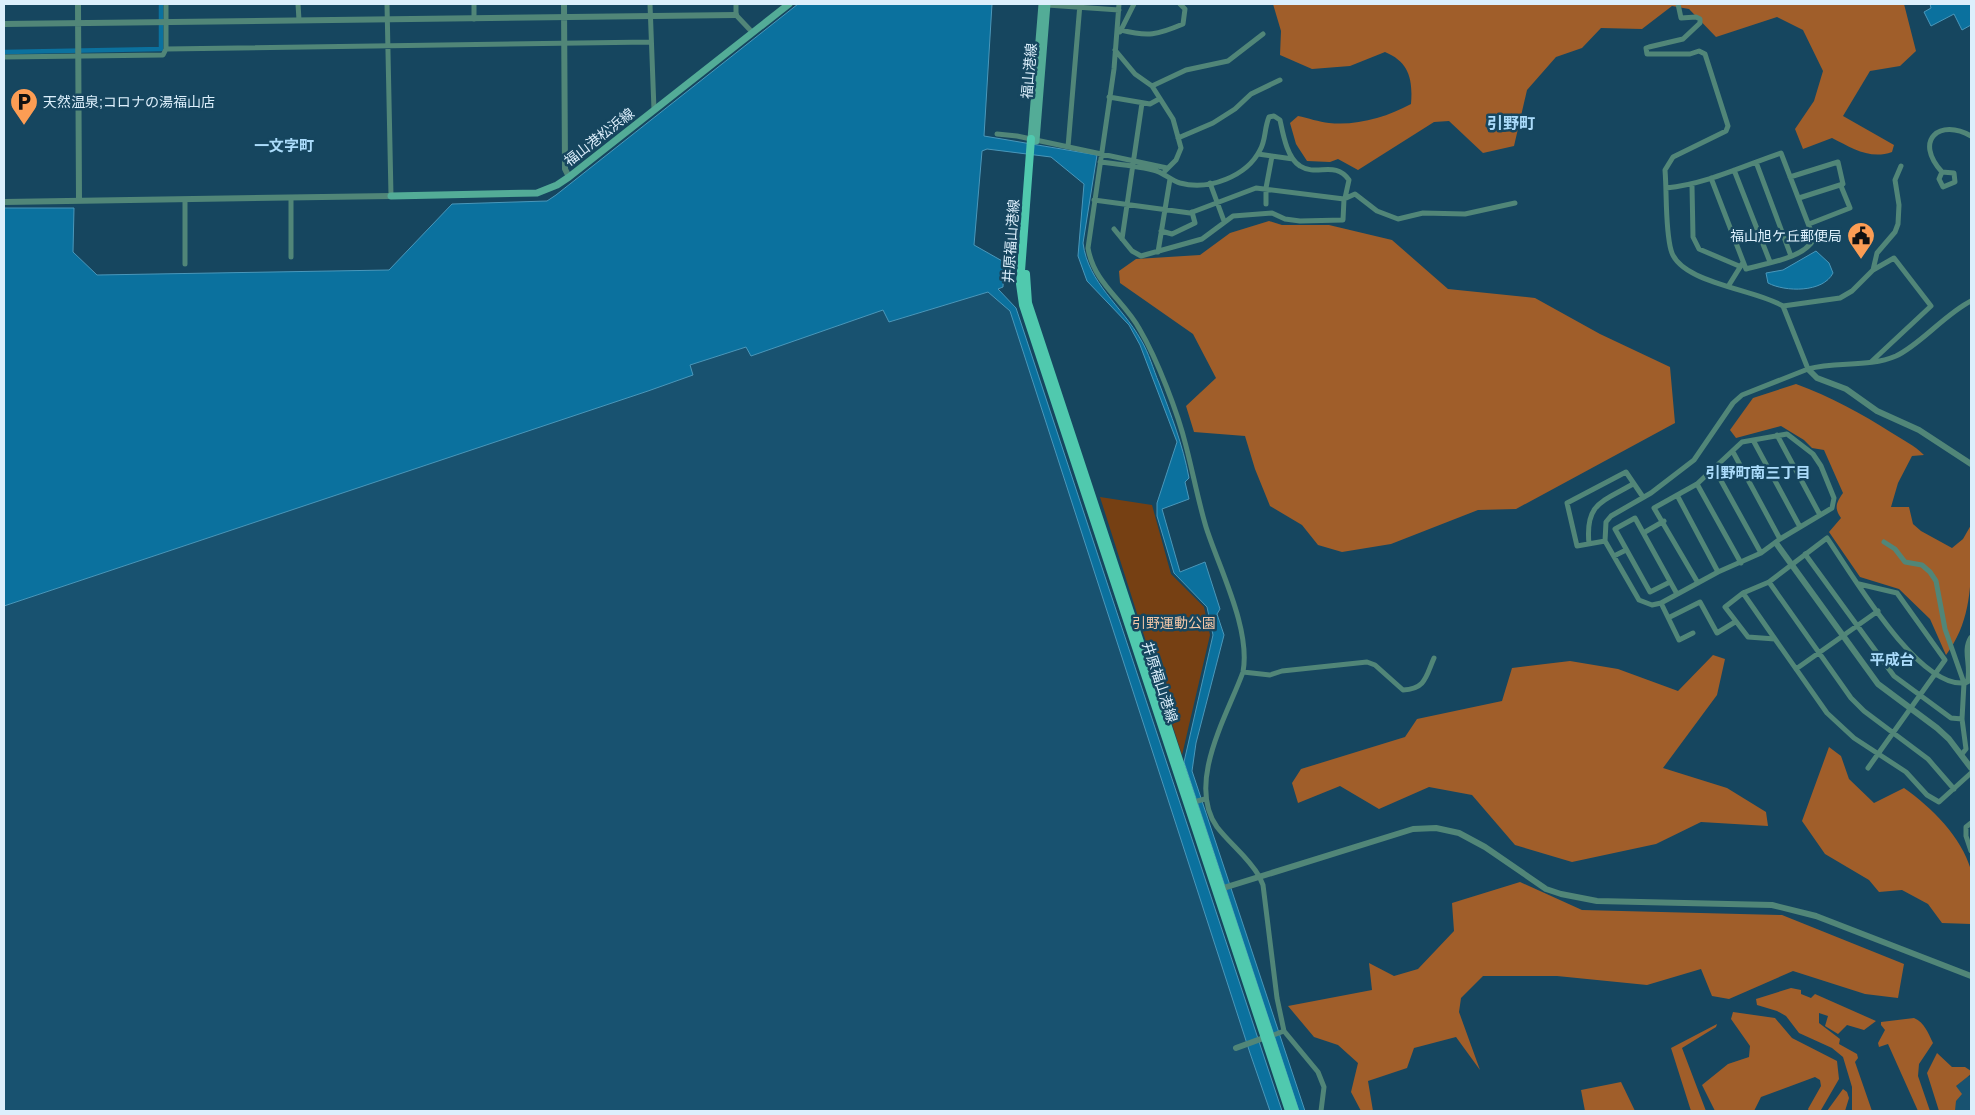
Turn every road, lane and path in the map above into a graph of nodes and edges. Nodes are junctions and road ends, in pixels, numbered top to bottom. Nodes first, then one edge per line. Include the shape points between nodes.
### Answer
1 (78, 4) edge
2 (166, 4) edge
3 (298, 4) edge
4 (388, 4) edge
5 (474, 4) edge
6 (564, 4) edge
7 (650, 4) edge
8 (736, 4) edge
9 (789, 4) edge
10 (1045, 4) edge
11 (1134, 4) edge
12 (1180, 4) edge
13 (1678, 4) edge
14 (1080, 6) edge
15 (1119, 7) edge
16 (736, 15) junction
17 (650, 16) junction
18 (564, 18) junction
19 (474, 19) junction
20 (298, 20) junction
21 (387, 20) junction
22 (162, 22) junction
23 (78, 23) junction
24 (4, 24) edge
25 (1121, 30) junction
26 (752, 32) junction
27 (1262, 34) dead end
28 (1116, 35) junction
29 (650, 42) junction
30 (564, 44) junction
31 (388, 46) junction
32 (166, 50) junction
33 (1115, 50) junction
34 (78, 55) junction
35 (4, 57) edge
36 (1280, 80) dead end
37 (1152, 86) junction
38 (1109, 97) junction
39 (1159, 99) junction
40 (1142, 103) junction
41 (654, 110) junction
42 (997, 134) dead end
43 (1971, 136) edge
44 (1178, 138) junction
45 (1034, 141) junction
46 (1068, 147) junction
47 (1101, 154) junction
48 (1258, 154) junction
49 (1272, 156) junction
50 (1293, 159) junction
51 (1134, 160) junction
52 (1100, 162) junction
53 (1756, 162) junction
54 (1901, 166) dead end
55 (1133, 167) junction
56 (1734, 170) junction
57 (1165, 171) junction
58 (1942, 172) dead end
59 (570, 177) junction
60 (1790, 177) junction
61 (1711, 178) junction
62 (1170, 179) junction
63 (1210, 183) junction
64 (1692, 186) junction
65 (1841, 186) junction
66 (1266, 188) junction
67 (1666, 188) junction
68 (391, 196) junction
69 (291, 198) junction
70 (1799, 198) junction
71 (1344, 199) junction
72 (185, 200) junction
73 (1094, 200) junction
74 (79, 201) junction
75 (4, 202) edge
76 (1217, 203) junction
77 (1515, 203) dead end
78 (1127, 204) junction
79 (1266, 204) dead end
80 (1165, 209) junction
81 (1192, 212) junction
82 (1224, 221) junction
83 (1809, 224) junction
84 (1114, 229) dead end
85 (1162, 231) junction
86 (1122, 239) junction
87 (1158, 252) junction
88 (1791, 256) junction
89 (291, 257) dead end
90 (1770, 262) junction
91 (185, 264) dead end
92 (1741, 264) junction
93 (1873, 270) junction
94 (1729, 285) junction
95 (1971, 301) edge
96 (1783, 306) junction
97 (1872, 362) junction
98 (1808, 369) junction
99 (1777, 435) junction
100 (1753, 440) junction
101 (1733, 452) junction
102 (1971, 464) edge
103 (1714, 468) junction
104 (1633, 484) junction
105 (1698, 484) junction
106 (1677, 495) junction
107 (1643, 497) junction
108 (1820, 515) junction
109 (1664, 521) junction
110 (1800, 526) junction
111 (1644, 532) junction
112 (1605, 541) junction
113 (1778, 541) junction
114 (1884, 542) dead end
115 (1589, 544) junction
116 (1626, 550) junction
117 (1761, 553) junction
118 (1805, 554) junction
119 (1614, 556) junction
120 (1741, 563) junction
121 (1791, 564) junction
122 (1718, 572) junction
123 (1670, 582) junction
124 (1769, 582) junction
125 (1698, 583) junction
126 (1859, 584) junction
127 (1742, 593) junction
128 (1677, 594) junction
129 (1661, 603) junction
130 (1878, 611) junction
131 (1670, 618) junction
132 (1735, 622) junction
133 (1856, 627) junction
134 (1693, 633) dead end
135 (1842, 636) junction
136 (1971, 638) edge
137 (1775, 639) junction
138 (1819, 653) junction
139 (1434, 658) dead end
140 (1796, 670) junction
141 (1243, 672) junction
142 (1936, 672) junction
143 (1964, 683) junction
144 (1920, 694) junction
145 (1910, 708) junction
146 (1962, 719) junction
147 (1894, 734) junction
148 (1962, 754) junction
149 (1878, 756) junction
150 (1868, 768) dead end
151 (1971, 768) edge
152 (1971, 774) edge
153 (1954, 789) junction
154 (1204, 799) junction
155 (1192, 803) junction
156 (1971, 823) edge
157 (1971, 851) edge
158 (1260, 876) junction
159 (1218, 889) junction
160 (1971, 976) edge
161 (1284, 1031) junction
162 (1267, 1037) junction
163 (1236, 1048) dead end
164 (1289, 1111) edge
165 (1295, 1111) edge
166 (1321, 1111) edge

1 - 23 street
2 - 22 street
3 - 20 street
4 - 21 street
5 - 19 street
6 - 18 street
7 - 17 street
8 - 16 street
9 - 26 main road, 福山港松浜線
10 - 14 street
10 - 45 main road, 福山港線
11 - 25 street
12 - 25 street via 1185,9 1183,24 1151,35
13 - 67 street via 1681,18 1696,17 1700,23 1683,39 1646,48 1647,54 1699,51 1705,54 1728,126 1726,131 1673,157 1665,170
14 - 15 street
14 - 46 street
15 - 28 street
16 - 17 street
16 - 26 street
17 - 18 street
17 - 29 street
18 - 19 street
18 - 30 street
19 - 21 street
20 - 21 street
20 - 22 street
21 - 31 street
22 - 23 street
22 - 32 street
23 - 24 street
23 - 34 street
25 - 28 street
26 - 41 main road, 福山港松浜線
27 - 37 street via 1228,61 1186,70
28 - 33 street
29 - 30 street
29 - 41 street
30 - 31 street
30 - 59 street via 565,169
31 - 32 street
31 - 68 street
32 - 34 street via 163,55
33 - 37 street via 1135,74
33 - 38 street
34 - 35 street
34 - 74 street
36 - 44 street via 1250,94 1213,123
37 - 39 street
38 - 40 street
38 - 47 street
39 - 40 street via 1150,104
39 - 44 street via 1173,119
40 - 51 street
41 - 59 main road, 福山港松浜線
42 - 45 street
43 - 58 street via 1952,130 1943,130 1933,136 1929,152
44 - 57 street via 1181,148 1176,160
45 - 46 street
45 - 155 main road, 井原福山港線 via 1020,284 1023,305
46 - 47 street
47 - 51 street
47 - 52 street
48 - 49 street
48 - 50 street via 1264,140 1264,129 1269,118 1274,116 1280,120
48 - 63 street via 1250,165 1225,180
49 - 50 street
49 - 66 street
50 - 71 street via 1300,167 1344,172 1349,180
51 - 55 street
51 - 57 street
52 - 55 street
52 - 73 street
53 - 56 street
53 - 60 street via 1781,153
53 - 88 street
54 - 93 street via 1895,180 1898,224 1877,253
55 - 57 street
55 - 78 street
56 - 61 street
56 - 90 street
57 - 62 street
59 - 68 main road, 福山港松浜線 via 537,193
60 - 65 street via 1838,162 1844,180
60 - 70 street
61 - 64 street
61 - 92 street
62 - 63 street via 1187,184
62 - 80 street
63 - 76 street
64 - 67 street
64 - 92 street via 1693,237 1699,249
65 - 70 street
65 - 83 street via 1850,208
66 - 71 street
66 - 76 street via 1256,188
66 - 79 street
67 - 94 street via 1670,249 1676,263 1693,274
68 - 69 street
69 - 72 street
69 - 89 street
70 - 83 street
71 - 77 street via 1355,194 1377,211 1398,219 1423,213 1465,214
71 - 82 street via 1343,220 1300,221 1272,213 1233,216
72 - 74 street
72 - 91 street
73 - 78 street
73 - 141 street via 1088,237 1090,260 1096,274 1140,329 1183,434 1206,527 1243,636
74 - 75 street
76 - 81 street
76 - 82 street
78 - 80 street
78 - 86 street
80 - 81 street
80 - 85 street
81 - 85 street via 1195,223 1172,234
82 - 87 street via 1202,239
83 - 88 street via 1814,239 1810,246
84 - 86 street
85 - 87 street
86 - 87 street via 1132,251 1142,256
88 - 90 street
90 - 92 street via 1746,270
92 - 94 street
93 - 96 street via 1840,298
93 - 97 street via 1894,258 1931,306
94 - 96 street
95 - 97 street via 1901,353
96 - 98 street
97 - 98 street via 1821,365
98 - 102 street via 1817,378 1846,389 1883,415 1919,430
98 - 107 street via 1742,395 1694,460
99 - 100 street
99 - 108 street
99 - 108 street via 1787,434 1813,454 1827,477 1834,498 1832,508
100 - 101 street via 1742,442
100 - 110 street
101 - 103 street
101 - 113 street
103 - 105 street
103 - 117 street
104 - 107 street
104 - 115 street via 1592,510 1587,526
104 - 115 street via 1626,472 1567,503 1577,546
105 - 106 street
105 - 120 street
106 - 109 street via 1654,508
106 - 122 street
107 - 112 street via 1611,516 1606,522
108 - 110 street
109 - 111 street
109 - 125 street
110 - 113 street
111 - 116 street via 1636,518 1615,529
111 - 123 street
112 - 115 street
112 - 119 street
113 - 117 street
113 - 121 street
114 - 143 street via 1905,562 1922,565 1936,581 1945,629
116 - 119 street
116 - 123 street via 1650,592
117 - 120 street
118 - 121 street
118 - 126 street via 1827,538
118 - 133 street
119 - 129 street via 1639,600 1652,605
120 - 122 street
121 - 124 street
121 - 135 street
122 - 125 street
123 - 128 street
124 - 127 street
124 - 138 street
125 - 128 street
126 - 130 street
126 - 142 street via 1896,593 1945,660
127 - 132 street via 1725,607
127 - 137 street
128 - 129 street
129 - 131 street
130 - 133 street
130 - 142 street via 1909,653
131 - 132 street via 1700,602 1717,633
131 - 134 street via 1679,640
132 - 137 street via 1748,637
133 - 135 street
133 - 144 street via 1894,676
135 - 138 street
135 - 145 street via 1878,684
136 - 143 street via 1966,647 1969,675
137 - 140 street
138 - 140 street
138 - 147 street via 1851,698
139 - 141 street via 1422,685 1415,690 1403,690 1375,664 1367,662 1270,675
140 - 149 street via 1827,713
141 - 154 street via 1207,766
142 - 143 street via 1951,683
142 - 144 street
143 - 146 street
144 - 145 street
144 - 146 street via 1952,718
145 - 147 street
145 - 148 street via 1937,728
146 - 148 street via 1966,749
147 - 149 street
147 - 153 street via 1928,759
148 - 151 street
149 - 150 street
149 - 153 street via 1906,772 1927,795 1939,802
152 - 153 street
154 - 155 street
154 - 158 street via 1216,826
155 - 159 main road, 井原福山港線
156 - 157 street via 1966,827 1966,836
158 - 159 street
158 - 160 street via 1413,829 1436,828 1468,838 1546,888 1561,894 1597,901 1772,905 1816,916
158 - 161 street
159 - 162 main road, 井原福山港線
161 - 162 street
161 - 166 street via 1318,1072 1324,1088
162 - 163 street
162 - 164 main road, 井原福山港線
162 - 165 main road, 井原福山港線

